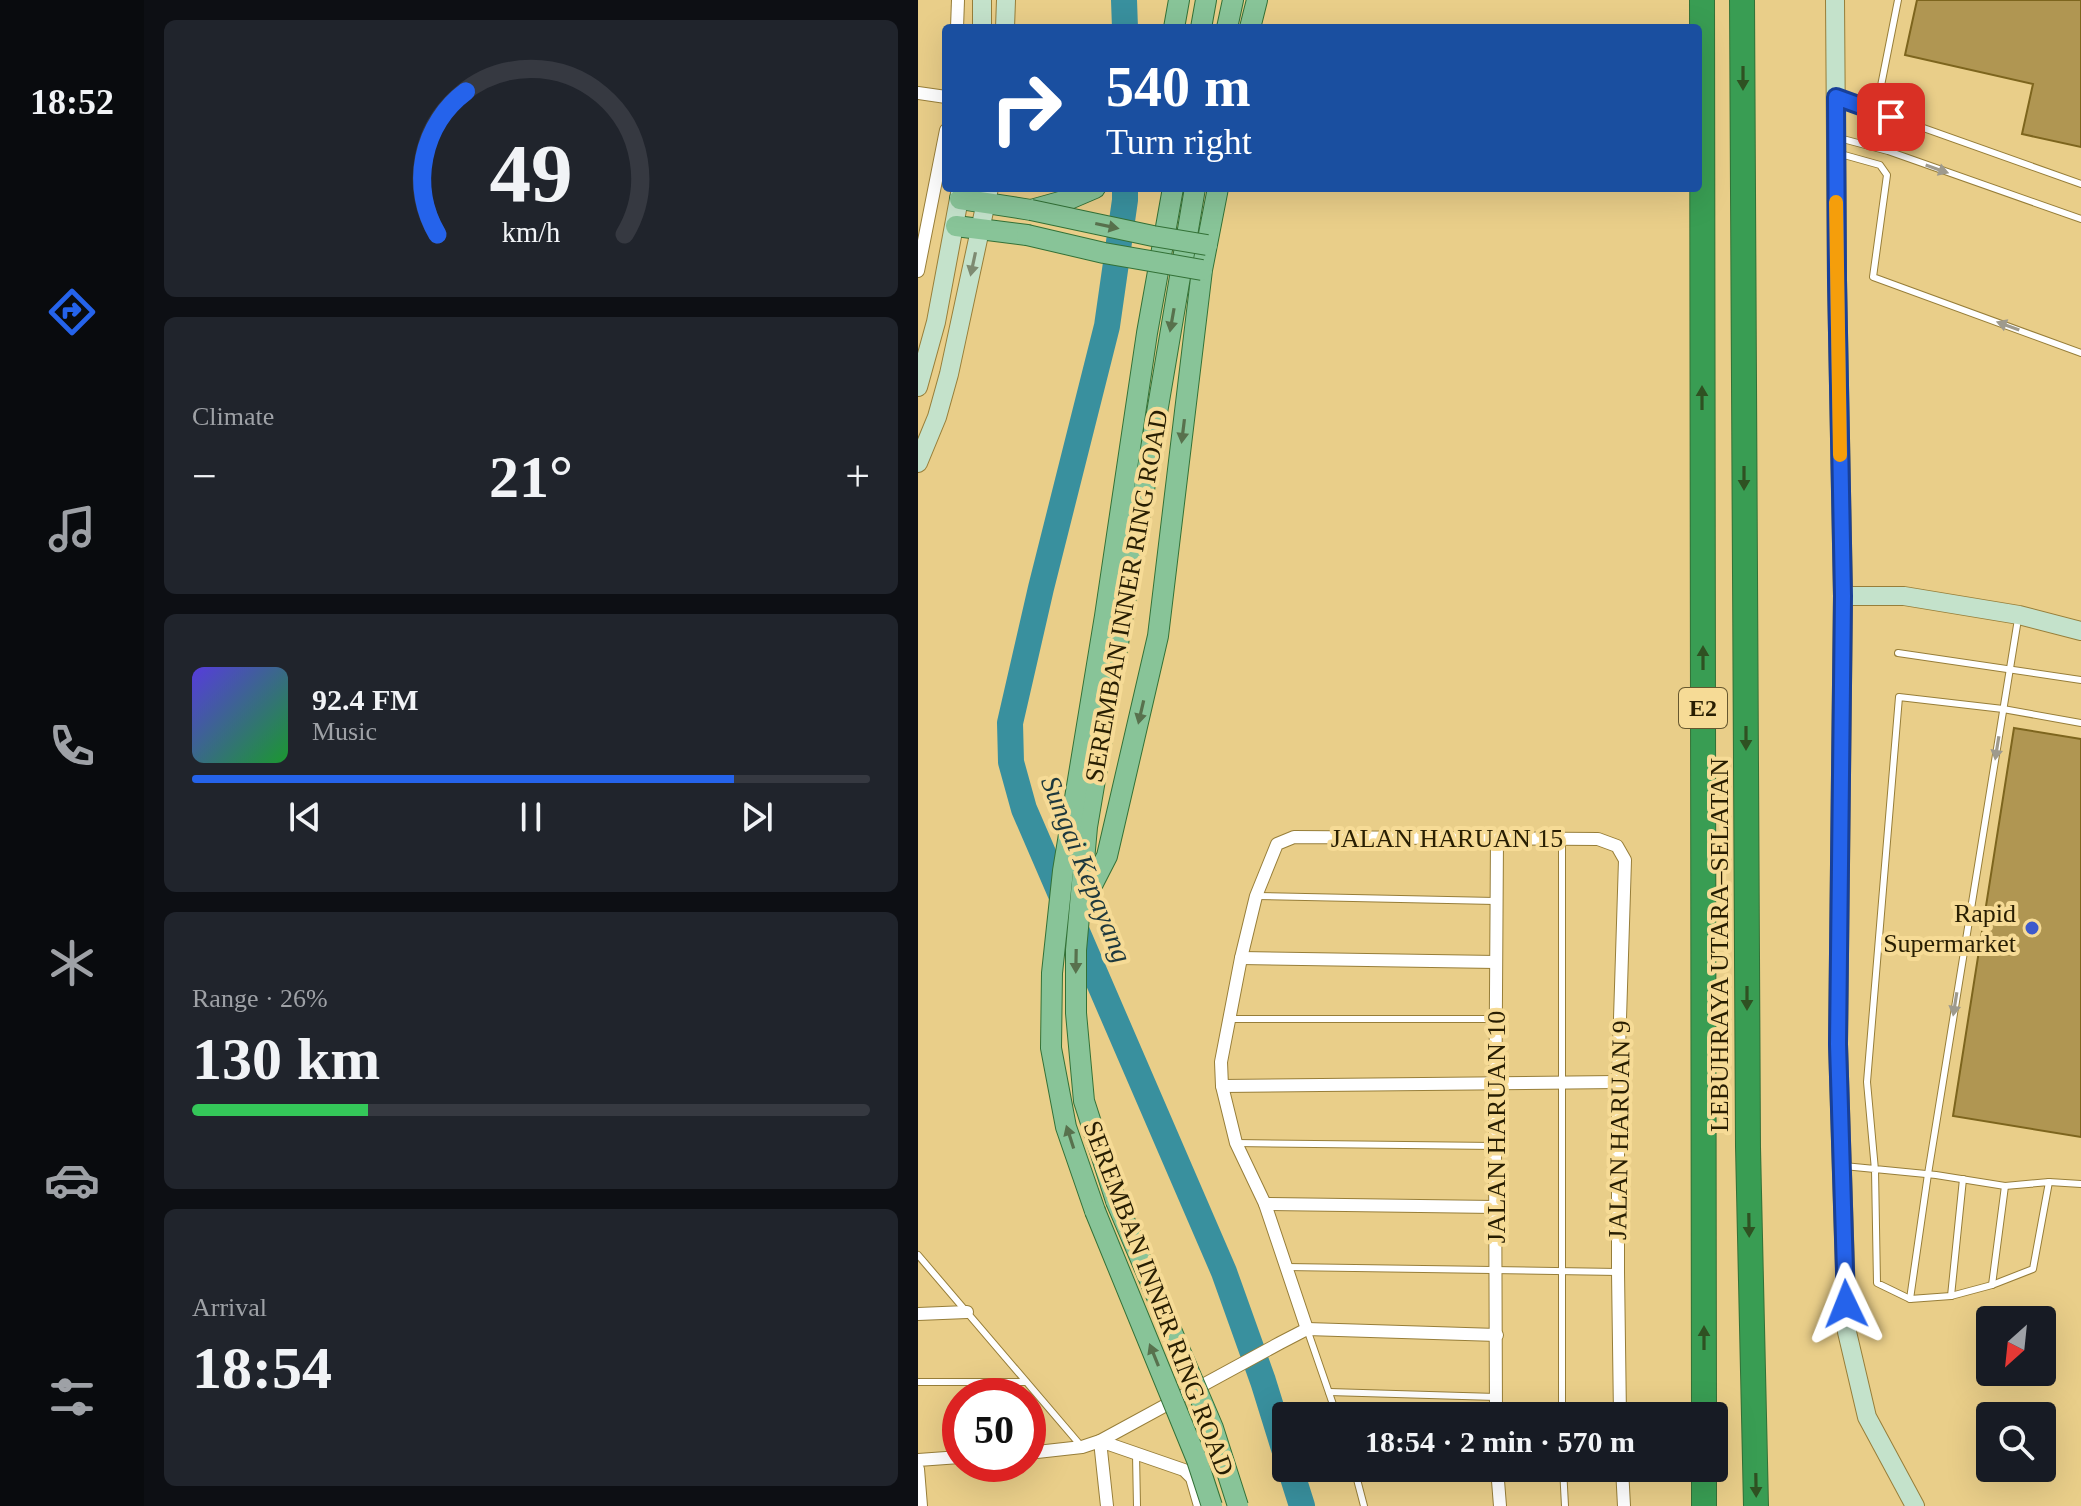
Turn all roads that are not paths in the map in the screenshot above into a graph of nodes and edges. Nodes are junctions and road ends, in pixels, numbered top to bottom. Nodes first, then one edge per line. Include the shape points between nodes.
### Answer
1 (958, 0) edge
2 (982, 0) edge
3 (1006, 0) edge
4 (1179, 0) edge
5 (1206, 0) edge
6 (1233, 0) edge
7 (1257, 0) edge
8 (1702, 0) edge
9 (1742, 0) edge
10 (1835, 0) edge
11 (1898, 0) edge
12 (957, 24) edge
13 (982, 24) edge
14 (1005, 24) edge
15 (1175, 24) edge
16 (1202, 24) edge
17 (1228, 24) edge
18 (1251, 24) edge
19 (918, 93) edge
20 (942, 96) edge
21 (1836, 97) junction
22 (1876, 111) junction
23 (1836, 145) junction
24 (942, 150) edge
25 (2081, 184) edge
26 (1086, 192) edge
27 (1172, 192) edge
28 (1194, 192) edge
29 (1217, 192) edge
30 (960, 193) edge
31 (987, 196) edge
32 (1031, 210) junction
33 (2081, 219) edge
34 (956, 226) junction
35 (980, 230) junction
36 (1207, 245) junction
37 (1202, 270) junction
38 (918, 271) edge
39 (2081, 353) edge
40 (918, 387) edge
41 (918, 463) edge
42 (1843, 596) junction
43 (2019, 615) junction
44 (2081, 631) edge
45 (1898, 653) dead end
46 (2010, 668) junction
47 (2081, 680) edge
48 (2003, 709) junction
49 (2081, 723) edge
50 (1080, 823) junction
51 (1497, 839) junction
52 (1562, 839) junction
53 (1617, 846) joint
54 (1256, 896) junction
55 (1495, 901) junction
56 (1079, 909) junction
57 (1241, 958) junction
58 (1496, 962) junction
59 (1228, 1019) junction
60 (1496, 1019) junction
61 (1562, 1082) junction
62 (1618, 1082) junction
63 (1496, 1083) junction
64 (1222, 1086) junction
65 (1236, 1143) junction
66 (1495, 1146) junction
67 (1841, 1166) junction
68 (1875, 1170) junction
69 (1928, 1174) junction
70 (1963, 1179) junction
71 (2049, 1182) junction
72 (2081, 1184) edge
73 (2005, 1186) junction
74 (1265, 1204) junction
75 (1495, 1207) junction
76 (918, 1255) edge
77 (1286, 1267) junction
78 (1495, 1270) junction
79 (1562, 1271) junction
80 (1618, 1272) junction
81 (1992, 1285) junction
82 (1951, 1296) junction
83 (1910, 1299) junction
84 (967, 1312) junction
85 (918, 1314) edge
86 (1307, 1329) junction
87 (1497, 1335) junction
88 (1023, 1378) edge
89 (918, 1382) edge
90 (942, 1382) edge
91 (1329, 1392) junction
92 (1496, 1397) junction
93 (1332, 1402) edge
94 (1496, 1402) edge
95 (1562, 1402) edge
96 (1620, 1402) edge
97 (1704, 1402) edge
98 (1046, 1405) edge
99 (1100, 1441) junction
100 (1082, 1447) junction
101 (1046, 1451) edge
102 (1136, 1454) junction
103 (942, 1458) edge
104 (918, 1460) edge
105 (918, 1469) edge
106 (1358, 1482) edge
107 (1498, 1482) edge
108 (1564, 1482) edge
109 (1623, 1482) edge
110 (1704, 1482) edge
111 (921, 1506) edge
112 (1107, 1506) edge
113 (1137, 1506) edge
114 (1200, 1506) edge
115 (1212, 1506) edge
116 (1238, 1506) edge
117 (1364, 1506) edge
118 (1500, 1506) edge
119 (1565, 1506) edge
120 (1624, 1506) edge
121 (1704, 1506) edge
122 (1756, 1506) edge
123 (1915, 1506) edge

1 - 12 street
2 - 13 main road
3 - 14 main road
4 - 15 main road
5 - 16 main road
6 - 17 main road
7 - 18 main road
97 -> 8 highway, LEBUHRAYA UTARA–SELATAN / E2
9 -> 122 highway, LEBUHRAYA UTARA–SELATAN / E2 via 1748,1147
10 - 21 main road
11 - 22 lane
19 - 20 street
21 - 22 lane
21 - 23 main road
22 - 25 lane
23 -> 33 lane via 1888,151
39 -> 23 lane via 1873,277 1887,175 1880,165
23 - 42 main road
24 - 38 street
26 - 32 main road
27 - 50 main road, SEREMBAN INNER RING ROAD via 1105,616
28 -> 50 main road, SEREMBAN INNER RING ROAD
29 - 36 main road
30 - 31 main road
30 - 34 main road
31 - 32 main road
31 - 35 main road
32 -> 36 main road, bridge
34 - 35 main road
34 - 40 main road
35 - 37 main road, bridge
35 -> 41 main road via 949,374
36 - 37 main road
37 -> 56 main road via 1158,636 1107,856
42 - 43 main road via 1904,596
42 - 67 main road
43 - 44 main road
43 - 46 lane
45 - 46 lane
46 - 47 lane
46 - 48 lane
48 - 49 lane
48 - 68 lane via 1899,697 1867,1082
48 -> 69 lane
50 - 56 main road, SEREMBAN INNER RING ROAD
115 -> 50 main road, SEREMBAN INNER RING ROAD, bridge via 1066,1127 1051,1048 1052,973 1063,871
51 - 52 street, JALAN HARUAN 15
51 - 54 street, JALAN HARUAN 15 via 1294,837 1277,844
51 - 55 street, JALAN HARUAN 10
52 - 53 street, JALAN HARUAN 15 via 1598,839
52 - 61 lane
53 - 62 street, JALAN HARUAN 9 via 1625,860
54 - 55 lane
54 - 57 street
55 - 58 street, JALAN HARUAN 10
56 -> 116 main road, SEREMBAN INNER RING ROAD, bridge via 1076,1013 1084,1101 1116,1201 1213,1428
57 - 58 street
57 - 59 street
58 - 60 street, JALAN HARUAN 10
59 - 60 lane
59 - 64 street
60 - 63 street, JALAN HARUAN 10
61 - 62 street
61 - 63 street
61 - 79 lane
62 - 80 street, JALAN HARUAN 9
63 - 64 street
63 - 66 street, JALAN HARUAN 10
64 - 65 street
65 - 66 lane
65 - 74 street
66 - 75 street, JALAN HARUAN 10
67 - 68 lane
67 - 123 main road via 1847,1332 1867,1417
68 - 69 lane
68 - 83 lane via 1877,1283
69 - 70 lane
69 - 83 lane
70 - 73 lane
70 - 82 lane
71 - 72 lane
71 - 73 lane
71 - 81 lane via 2033,1269
73 - 81 lane
74 - 75 street
74 - 77 street
75 - 78 street, JALAN HARUAN 10
76 - 84 lane
77 - 78 lane
77 - 86 street
78 - 79 lane
78 - 87 street, JALAN HARUAN 10
79 - 80 lane
79 - 95 lane
80 - 96 street, JALAN HARUAN 9
81 - 82 lane
82 - 83 lane
84 - 85 street
84 - 88 lane
86 - 87 street
86 - 91 lane
86 - 99 street
87 - 92 street, JALAN HARUAN 10
89 - 90 lane
91 - 92 lane
91 - 93 lane
92 - 94 street, JALAN HARUAN 10
98 - 100 lane
99 - 100 street
99 - 102 street
99 - 112 street
100 - 101 street
102 - 113 lane
102 - 114 street via 1189,1474
103 - 104 street
105 - 111 street
106 - 117 lane
107 - 118 street
108 - 119 lane
109 - 120 street
110 - 121 highway

